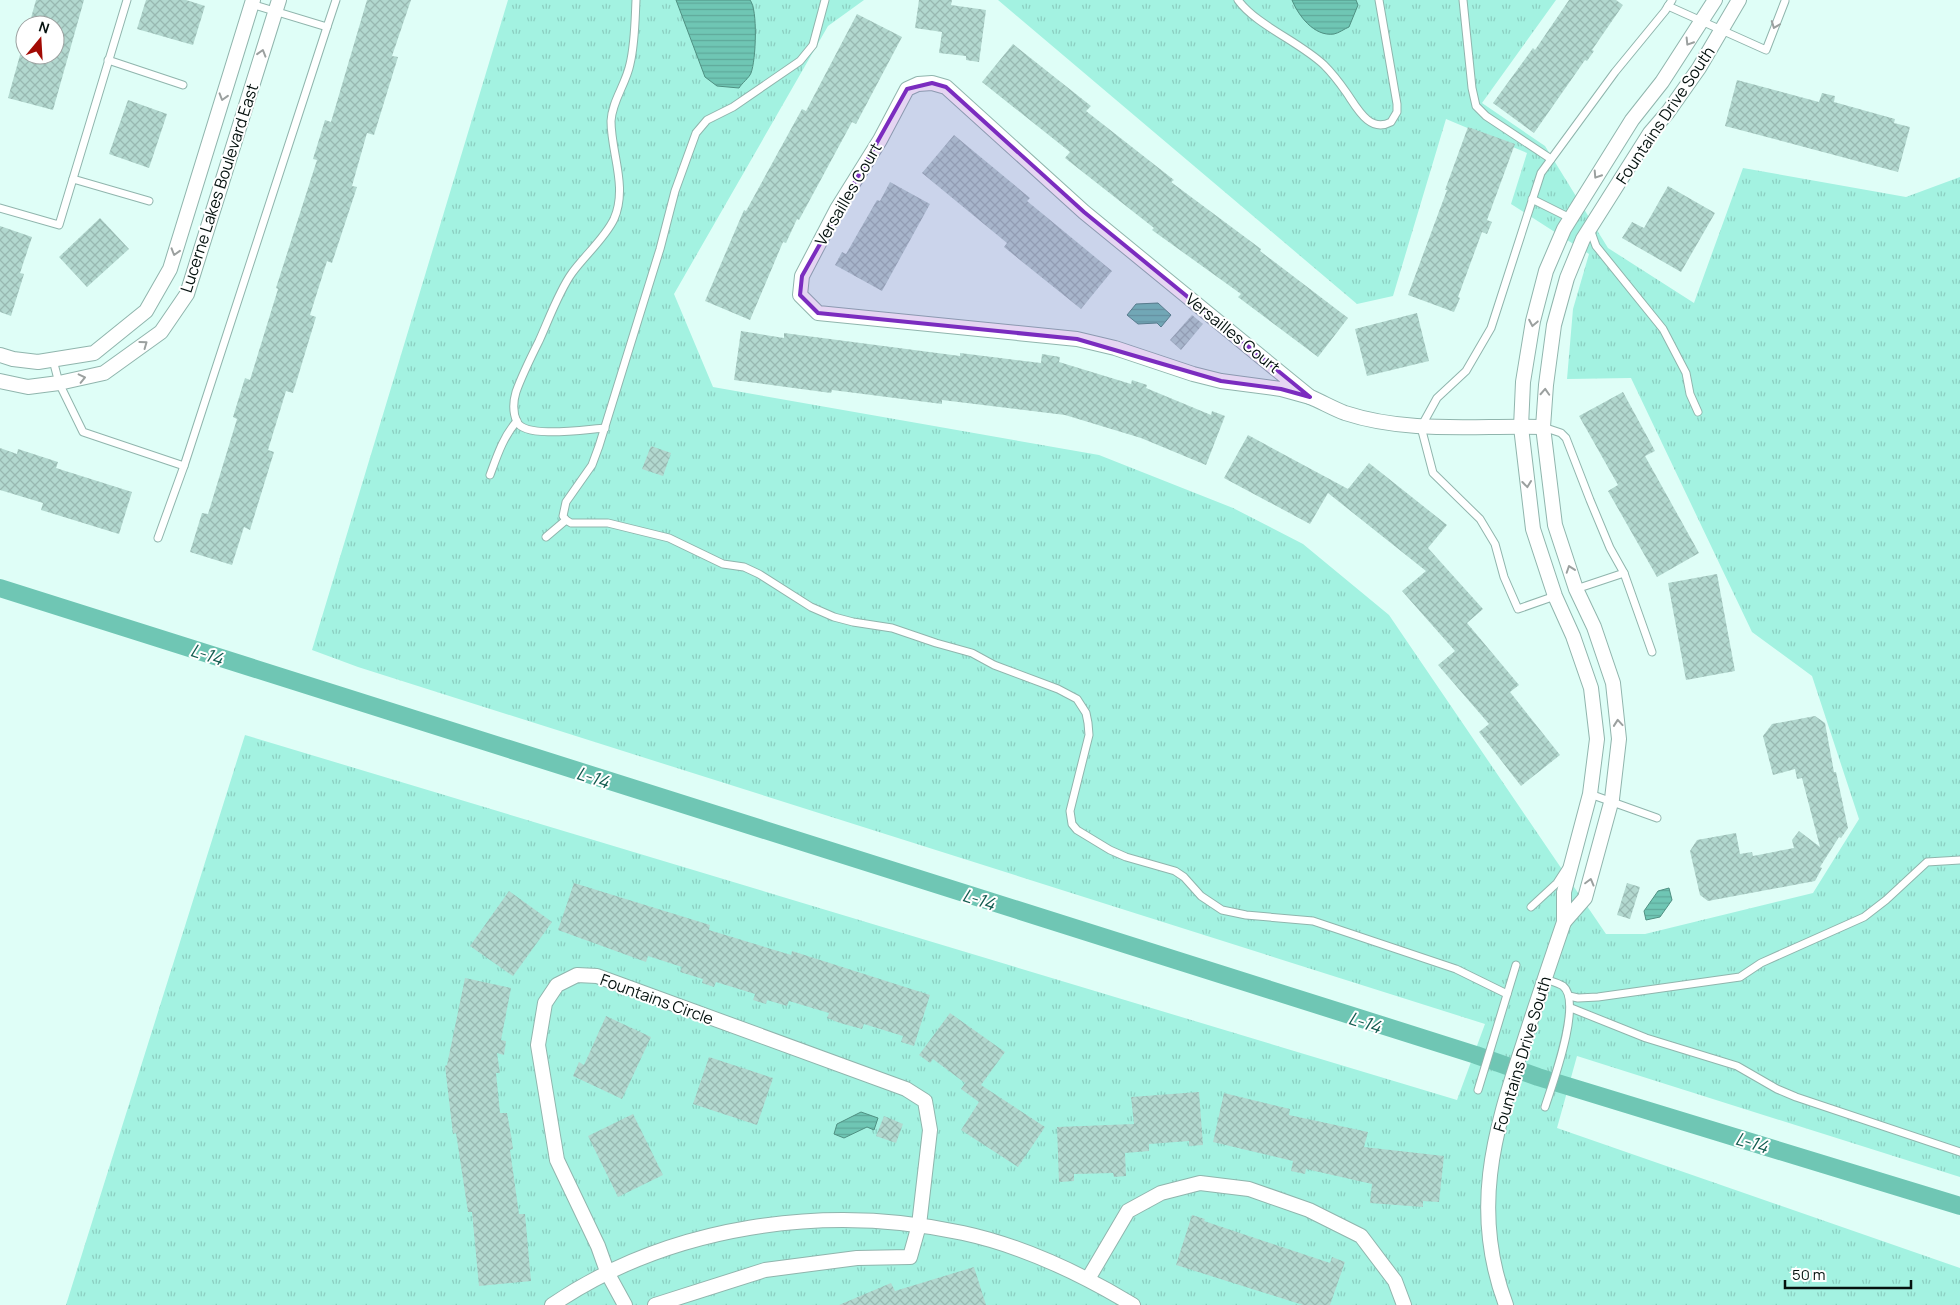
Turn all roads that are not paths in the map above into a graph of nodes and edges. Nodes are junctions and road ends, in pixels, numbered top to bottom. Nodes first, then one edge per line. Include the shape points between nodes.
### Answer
1 (126, 0) edge
2 (336, 0) edge
3 (636, 0) edge
4 (825, 0) edge
5 (1238, 0) edge
6 (1379, 0) edge
7 (1463, 0) edge
8 (1715, 0) edge
9 (1739, 0) edge
10 (1785, 0) edge
11 (252, 2) edge
12 (1670, 3) edge
13 (277, 5) edge
14 (1702, 20) junction
15 (327, 27) junction
16 (1722, 30) junction
17 (108, 60) junction
18 (183, 85) dead end
19 (1551, 159) junction
20 (73, 179) junction
21 (1532, 199) junction
22 (148, 201) dead end
23 (0, 208) edge
24 (1570, 218) junction
25 (1590, 228) junction
26 (0, 355) edge
27 (53, 360) junction
28 (0, 381) edge
29 (59, 383) junction
30 (1310, 397) junction
31 (1698, 412) dead end
32 (517, 421) junction
33 (1521, 426) junction
34 (1421, 427) junction
35 (1543, 427) junction
36 (605, 428) junction
37 (184, 466) junction
38 (490, 475) dead end
39 (566, 520) junction
40 (546, 537) dead end
41 (158, 538) dead end
42 (1624, 573) junction
43 (1576, 589) junction
44 (1556, 596) junction
45 (1652, 652) dead end
46 (1590, 794) junction
47 (1611, 802) junction
48 (1657, 818) dead end
49 (1573, 858) junction
50 (1960, 860) edge
51 (1531, 907) dead end
52 (1564, 922) junction
53 (1516, 965) dead end
54 (1545, 979) junction
55 (1507, 994) junction
56 (1569, 996) junction
57 (1571, 1008) junction
58 (1478, 1090) dead end
59 (1545, 1107) dead end
60 (1960, 1152) edge
61 (919, 1225) junction
62 (608, 1274) junction
63 (1088, 1279) junction
64 (1504, 1304) edge
65 (552, 1305) edge
66 (625, 1305) edge
67 (655, 1305) edge
68 (1133, 1305) edge
69 (1404, 1305) edge

1 - 17 lane
2 - 15 lane
3 - 32 lane via 630,66 611,124 619,176 617,209 614,219 571,274 549,318 516,392 514,411
4 - 36 lane via 816,36 800,61 733,107 707,120 696,133 675,192
5 - 6 lane via 1252,14 1324,65 1362,116 1382,125 1391,122 1397,112
7 - 19 lane via 1476,106
8 - 14 street, Fountains Drive South
9 - 16 street, Fountains Drive South
10 -> 16 lane via 1766,50
11 - 13 lane
11 -> 27 street, Lucerne Lakes Boulevard East via 170,269 146,311 94,353
12 - 14 lane
12 - 19 lane
13 - 15 lane
29 -> 13 street, Lucerne Lakes Boulevard East via 104,373 161,332 187,294
14 - 16 lane
14 -> 24 street, Fountains Drive South via 1662,82 1632,120
15 - 37 lane
16 - 25 street, Fountains Drive South via 1680,95 1650,133
17 - 18 lane
17 - 20 lane
19 - 21 lane via 1541,174
20 - 22 lane
20 - 23 lane via 59,226
21 - 24 lane
21 - 34 lane via 1491,328 1466,371 1436,398
24 - 25 street
24 -> 33 street, Fountains Drive South via 1546,270 1533,321 1523,382
25 - 31 lane via 1596,246 1663,329 1686,372
35 -> 25 street, Fountains Drive South via 1554,325 1567,278
26 - 27 street via 38,362
27 - 29 lane
28 - 29 street via 28,387
29 - 37 lane via 83,432
30 - 30 street, Versailles Court via 1084,212 946,87 932,83 907,89 802,276 800,295 818,313 1077,338 1193,374
30 - 34 street, Versailles Court via 1345,413
32 - 36 lane via 520,427 540,432
32 - 38 lane via 501,446
33 - 34 street, Versailles Court
33 - 35 street, Versailles Court
33 -> 44 street, Fountains Drive South via 1533,530
34 - 44 lane via 1433,473 1480,519 1495,544 1504,578 1518,609
35 - 42 lane via 1566,438 1610,548
43 -> 35 street, Fountains Drive South via 1555,524
36 - 39 lane via 592,465 566,502 563,516
37 - 41 lane
39 - 40 lane
39 - 55 lane via 608,523 669,538 724,564 744,567 759,574 811,607 834,617 892,628 972,653 994,665 1058,689 1077,699 1088,722 1089,735 1070,811 1072,824 1082,834 1110,850 1175,871 1206,900 1222,910 1313,921 1456,969
42 - 43 lane
42 - 45 lane
43 - 44 street
47 -> 43 street, Fountains Drive South via 1619,740 1613,683
44 - 46 street, Fountains Drive South via 1591,688 1597,739
46 - 47 lane
46 - 49 street, Fountains Drive South
47 - 48 lane
52 -> 47 street, Fountains Drive South via 1585,898
49 - 51 lane via 1557,883
49 - 52 street, Fountains Drive South via 1564,892
50 - 56 lane via 1927,862 1864,917 1761,964 1740,977 1598,997
52 - 54 street, Fountains Drive South
53 - 55 lane
54 - 56 lane via 1564,987
54 - 64 street, Fountains Drive South via 1504,1103 1488,1184 1489,1233
55 - 58 lane
56 - 57 lane
57 - 59 lane
57 - 60 lane via 1646,1038 1737,1066 1796,1097
61 - 62 street via 833,1220 781,1223 730,1231 681,1244
61 - 62 street, Fountains Circle via 930,1130 925,1100 906,1089 597,976 578,975 557,985 546,1003 538,1045 557,1160
61 - 63 street via 964,1233 1014,1248
61 - 67 street via 910,1257 857,1258 765,1270
62 - 65 street
62 - 66 street
63 - 68 street
63 - 69 street via 1128,1212 1161,1193 1200,1183 1249,1189 1309,1210 1361,1236 1395,1281

